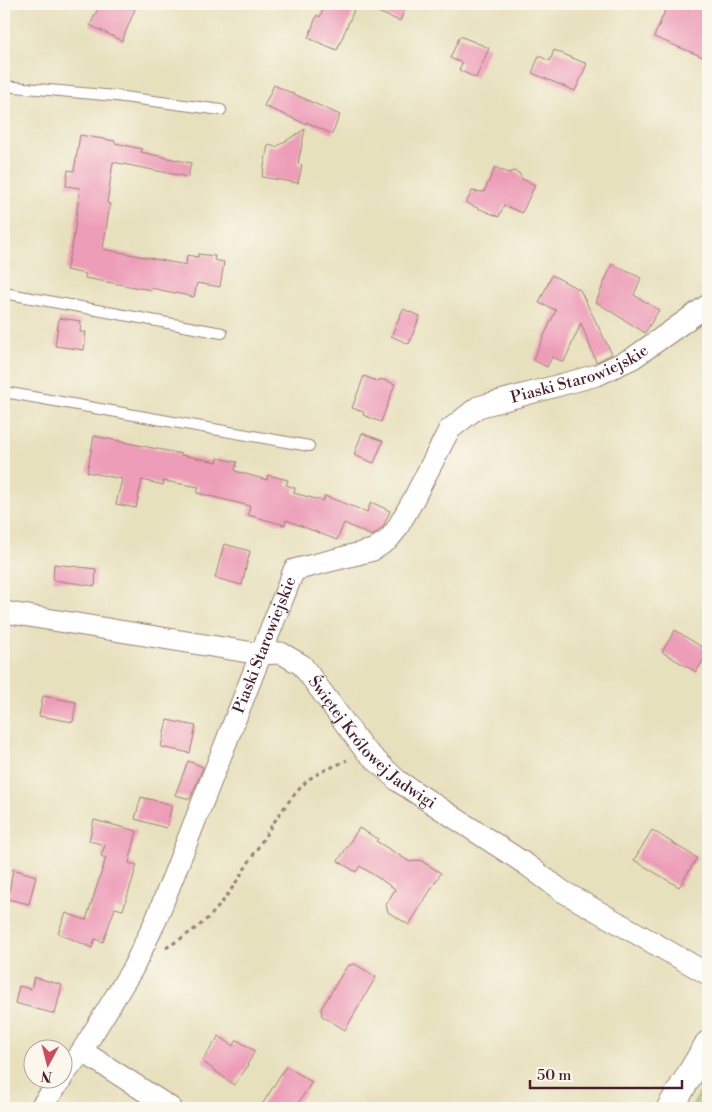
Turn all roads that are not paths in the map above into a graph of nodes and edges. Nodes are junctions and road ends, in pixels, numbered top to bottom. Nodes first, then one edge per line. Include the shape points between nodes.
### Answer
1 (4, 86) edge
2 (221, 110) dead end
3 (4, 293) edge
4 (708, 305) edge
5 (222, 333) dead end
6 (4, 392) edge
7 (309, 446) dead end
8 (4, 612) edge
9 (260, 654) junction
10 (708, 974) edge
11 (708, 1044) edge
12 (82, 1050) junction
13 (72, 1064) edge
14 (53, 1090) edge
15 (40, 1108) edge
16 (171, 1108) edge
17 (670, 1108) edge

1 - 2 lane
3 - 5 lane
4 - 9 street, Piaski Starowiejskie via 633,358 597,375 478,407 449,430 411,504 388,540 373,550 294,570
6 - 7 lane
8 - 9 street, Świętej Królowej Jadwigi
9 - 10 street, Świętej Królowej Jadwigi via 281,653 302,665 364,749 398,781 562,891
9 - 12 street, Piaski Starowiejskie via 156,920 133,968
11 - 17 street
12 - 13 street, Piaski Starowiejskie
12 - 16 street
14 - 15 street, Piaski Starowiejskie

